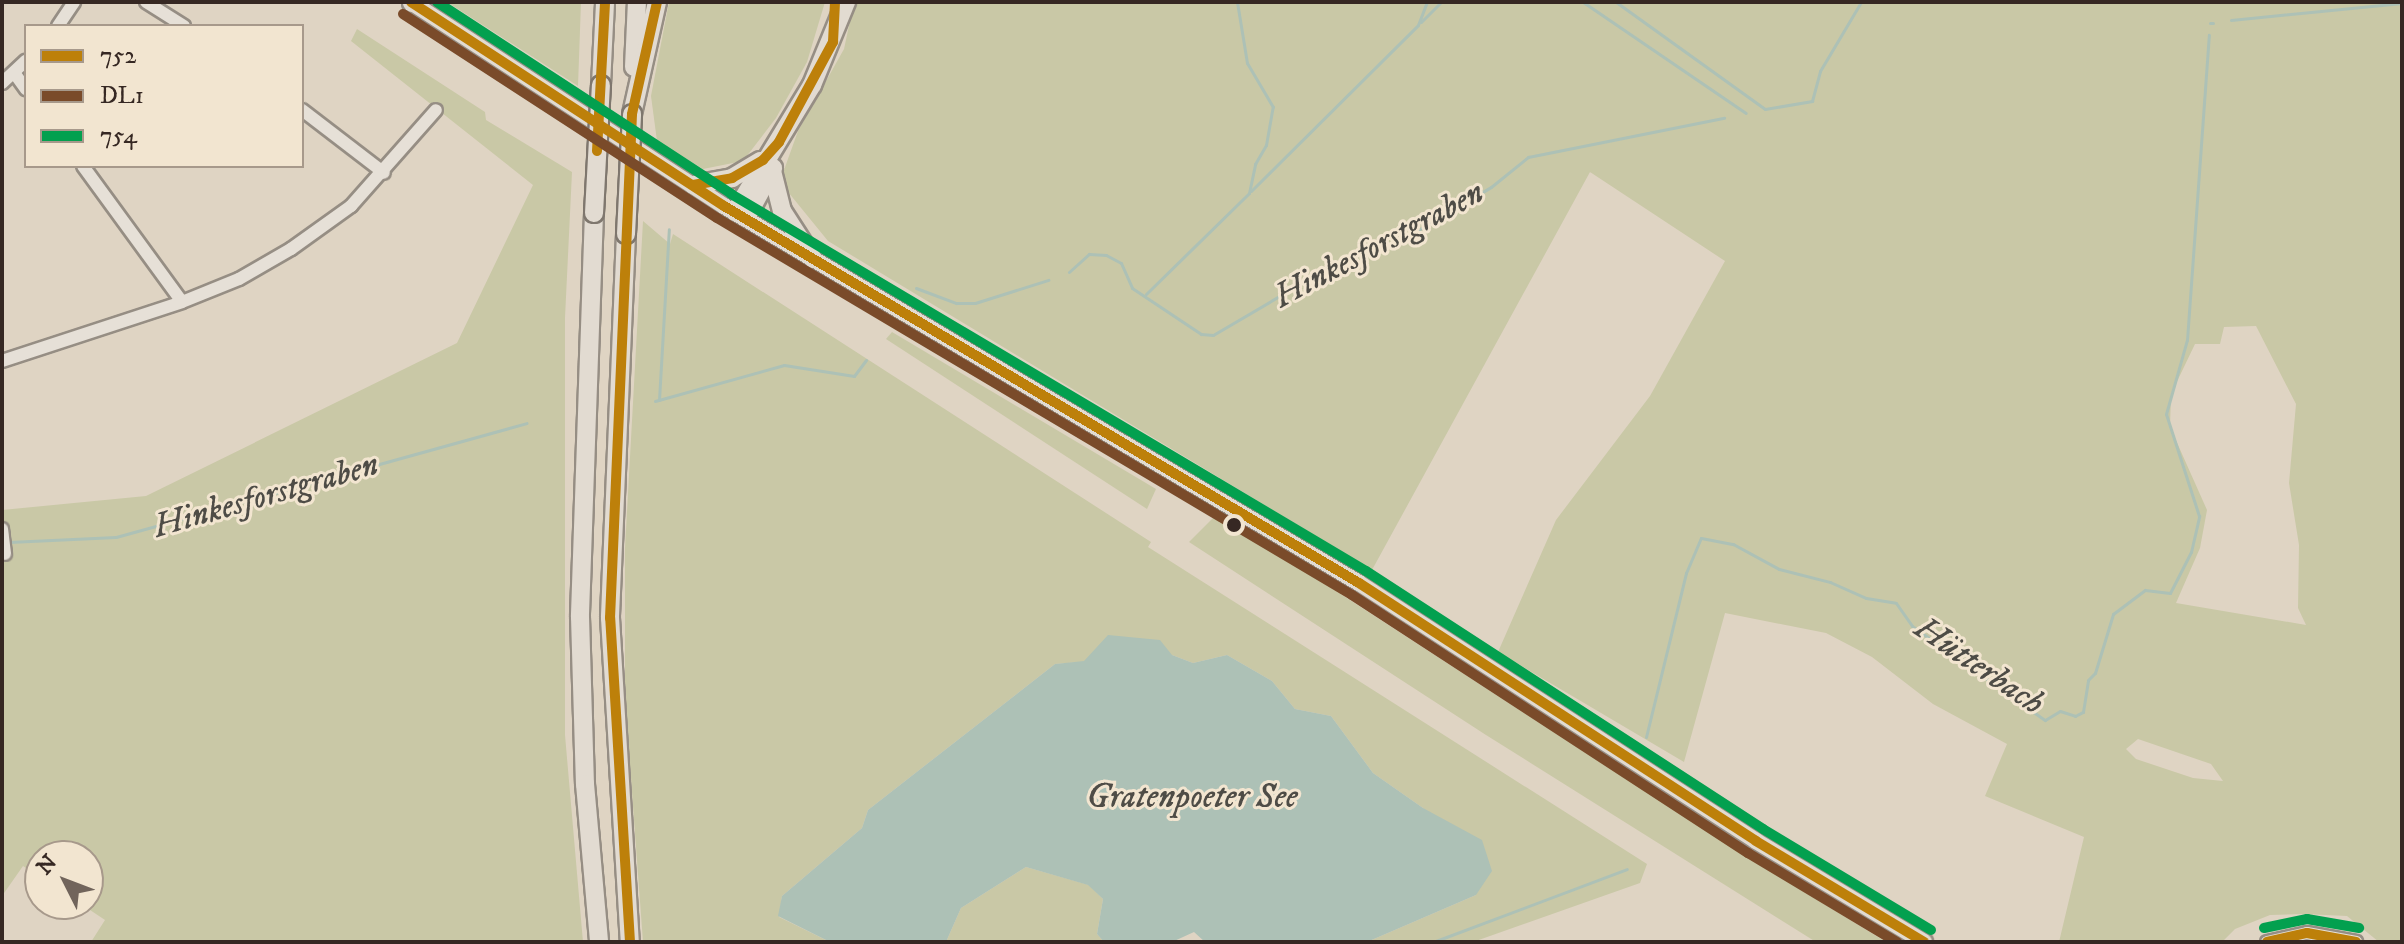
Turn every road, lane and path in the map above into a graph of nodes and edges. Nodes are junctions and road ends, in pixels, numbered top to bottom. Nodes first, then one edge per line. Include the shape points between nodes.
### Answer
1 (74, 2) edge
2 (146, 2) edge
3 (412, 2) edge
4 (605, 2) edge
5 (637, 2) edge
6 (657, 2) edge
7 (835, 2) edge
8 (846, 2) edge
9 (59, 24) edge
10 (181, 24) edge
11 (833, 42) junction
12 (24, 63) edge
13 (15, 74) junction
14 (2, 83) edge
15 (24, 86) edge
16 (436, 110) dead end
17 (304, 112) edge
18 (632, 114) junction
19 (767, 165) junction
20 (84, 168) edge
21 (384, 173) junction
22 (693, 185) junction
23 (740, 215) junction
24 (813, 259) junction
25 (182, 302) junction
26 (2, 361) edge
27 (2, 530) edge
28 (5, 554) dead end
29 (599, 942) edge
30 (630, 942) edge
31 (1924, 942) edge
32 (2267, 942) edge
33 (2356, 942) edge

1 - 9 street
2 - 10 street
3 - 22 main road
4 - 29 highway, bridge via 580,617 585,784
5 - 18 highway
6 - 18 highway
7 - 11 highway
8 - 11 highway
11 - 19 highway
12 - 13 street
13 - 14 street
13 - 15 street
16 - 21 street
17 - 21 street
18 - 30 highway, bridge via 610,618
19 - 22 highway
19 - 23 highway
19 - 24 highway via 777,201
20 - 25 street
21 - 25 street via 351,206 291,249 239,279
22 - 23 main road
23 - 24 main road
24 - 31 main road via 1359,583 1756,841
25 - 26 street
27 - 28 street
32 - 33 street via 2307,933

